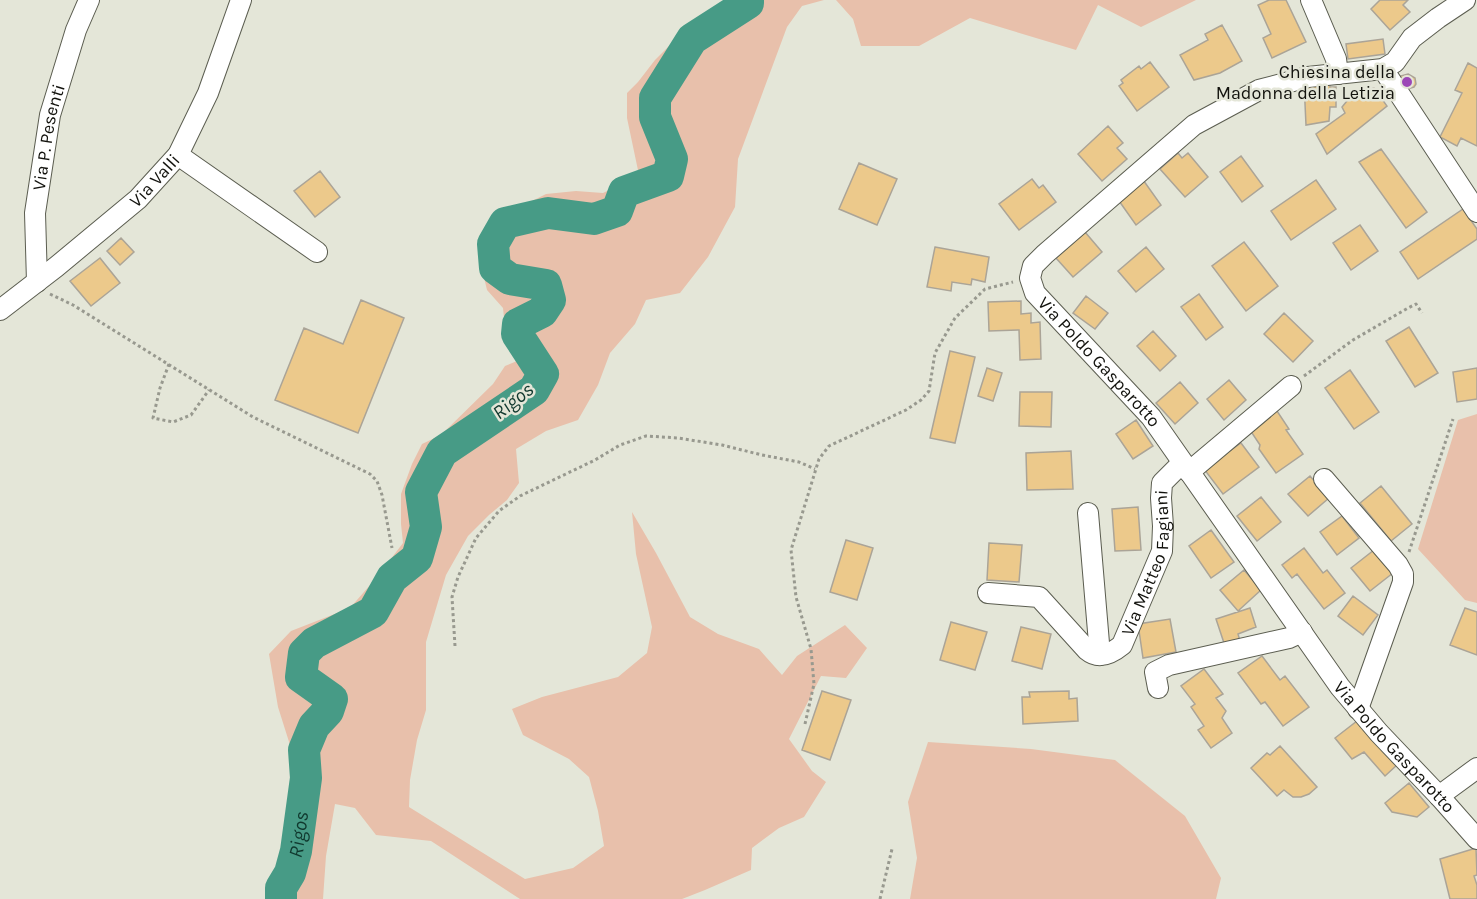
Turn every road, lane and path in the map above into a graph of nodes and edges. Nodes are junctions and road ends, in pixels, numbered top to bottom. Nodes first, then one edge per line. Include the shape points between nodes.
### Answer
1 (89, 0) edge
2 (241, 0) edge
3 (1311, 0) edge
4 (1465, 0) edge
5 (1383, 69) junction
6 (1338, 74) junction
7 (178, 155) junction
8 (1477, 212) edge
9 (317, 252) dead end
10 (1030, 278) junction
11 (34, 284) junction
12 (0, 310) edge
13 (1422, 313) dead end
14 (169, 364) junction
15 (1291, 386) joint
16 (209, 390) junction
17 (1453, 419) dead end
18 (1186, 468) junction
19 (815, 469) junction
20 (1324, 479) dead end
21 (1088, 513) dead end
22 (392, 548) dead end
23 (1410, 548) dead end
24 (988, 592) dead end
25 (1302, 632) junction
26 (455, 646) dead end
27 (1100, 655) junction
28 (1158, 688) dead end
29 (1358, 709) junction
30 (805, 724) dead end
31 (1477, 768) edge
32 (1439, 796) junction
33 (1477, 839) edge
34 (892, 849) dead end
35 (880, 899) edge

1 - 11 street, Via P. Pesenti via 50,116 35,213
2 - 7 street, Via Valli via 208,93
3 - 6 street via 1336,59
4 - 5 street via 1412,38 1395,62
5 - 6 street, Via Poldo Gasparotto
5 - 8 street
6 - 10 street, Via Poldo Gasparotto via 1308,77 1259,90 1194,124 1045,254 1033,266
7 - 9 street
7 - 11 street, Via Valli via 138,199
10 - 18 street, Via Poldo Gasparotto via 1035,293 1151,417
10 - 19 path via 984,289 955,318 935,353 929,391 921,400 829,446
11 - 12 street, Via Valli
11 - 14 path
13 - 15 path via 1416,304 1408,308 1353,340
14 - 16 path
14 - 16 path via 153,418 173,422 191,415
15 - 18 street, Via Matteo Fagiani
16 - 22 path via 253,417 370,474 382,495
17 - 23 path
18 - 25 street, Via Poldo Gasparotto
18 - 27 street, Via Matteo Fagiani via 1162,483 1162,551 1122,645 1112,653
19 - 26 path via 722,444 678,438 646,435 620,445 520,496 499,511 476,538 452,597
19 - 30 path via 791,550 796,597 811,649 814,684
20 - 29 street via 1403,574
21 - 27 street, Via Matteo Fagiani
24 - 27 street, Via Matteo Fagiani via 1039,597 1087,650
25 - 28 street via 1169,665 1155,672
25 - 29 street, Via Poldo Gasparotto
29 - 32 street, Via Poldo Gasparotto
31 - 32 street
32 - 33 street, Via Poldo Gasparotto
34 - 35 path

